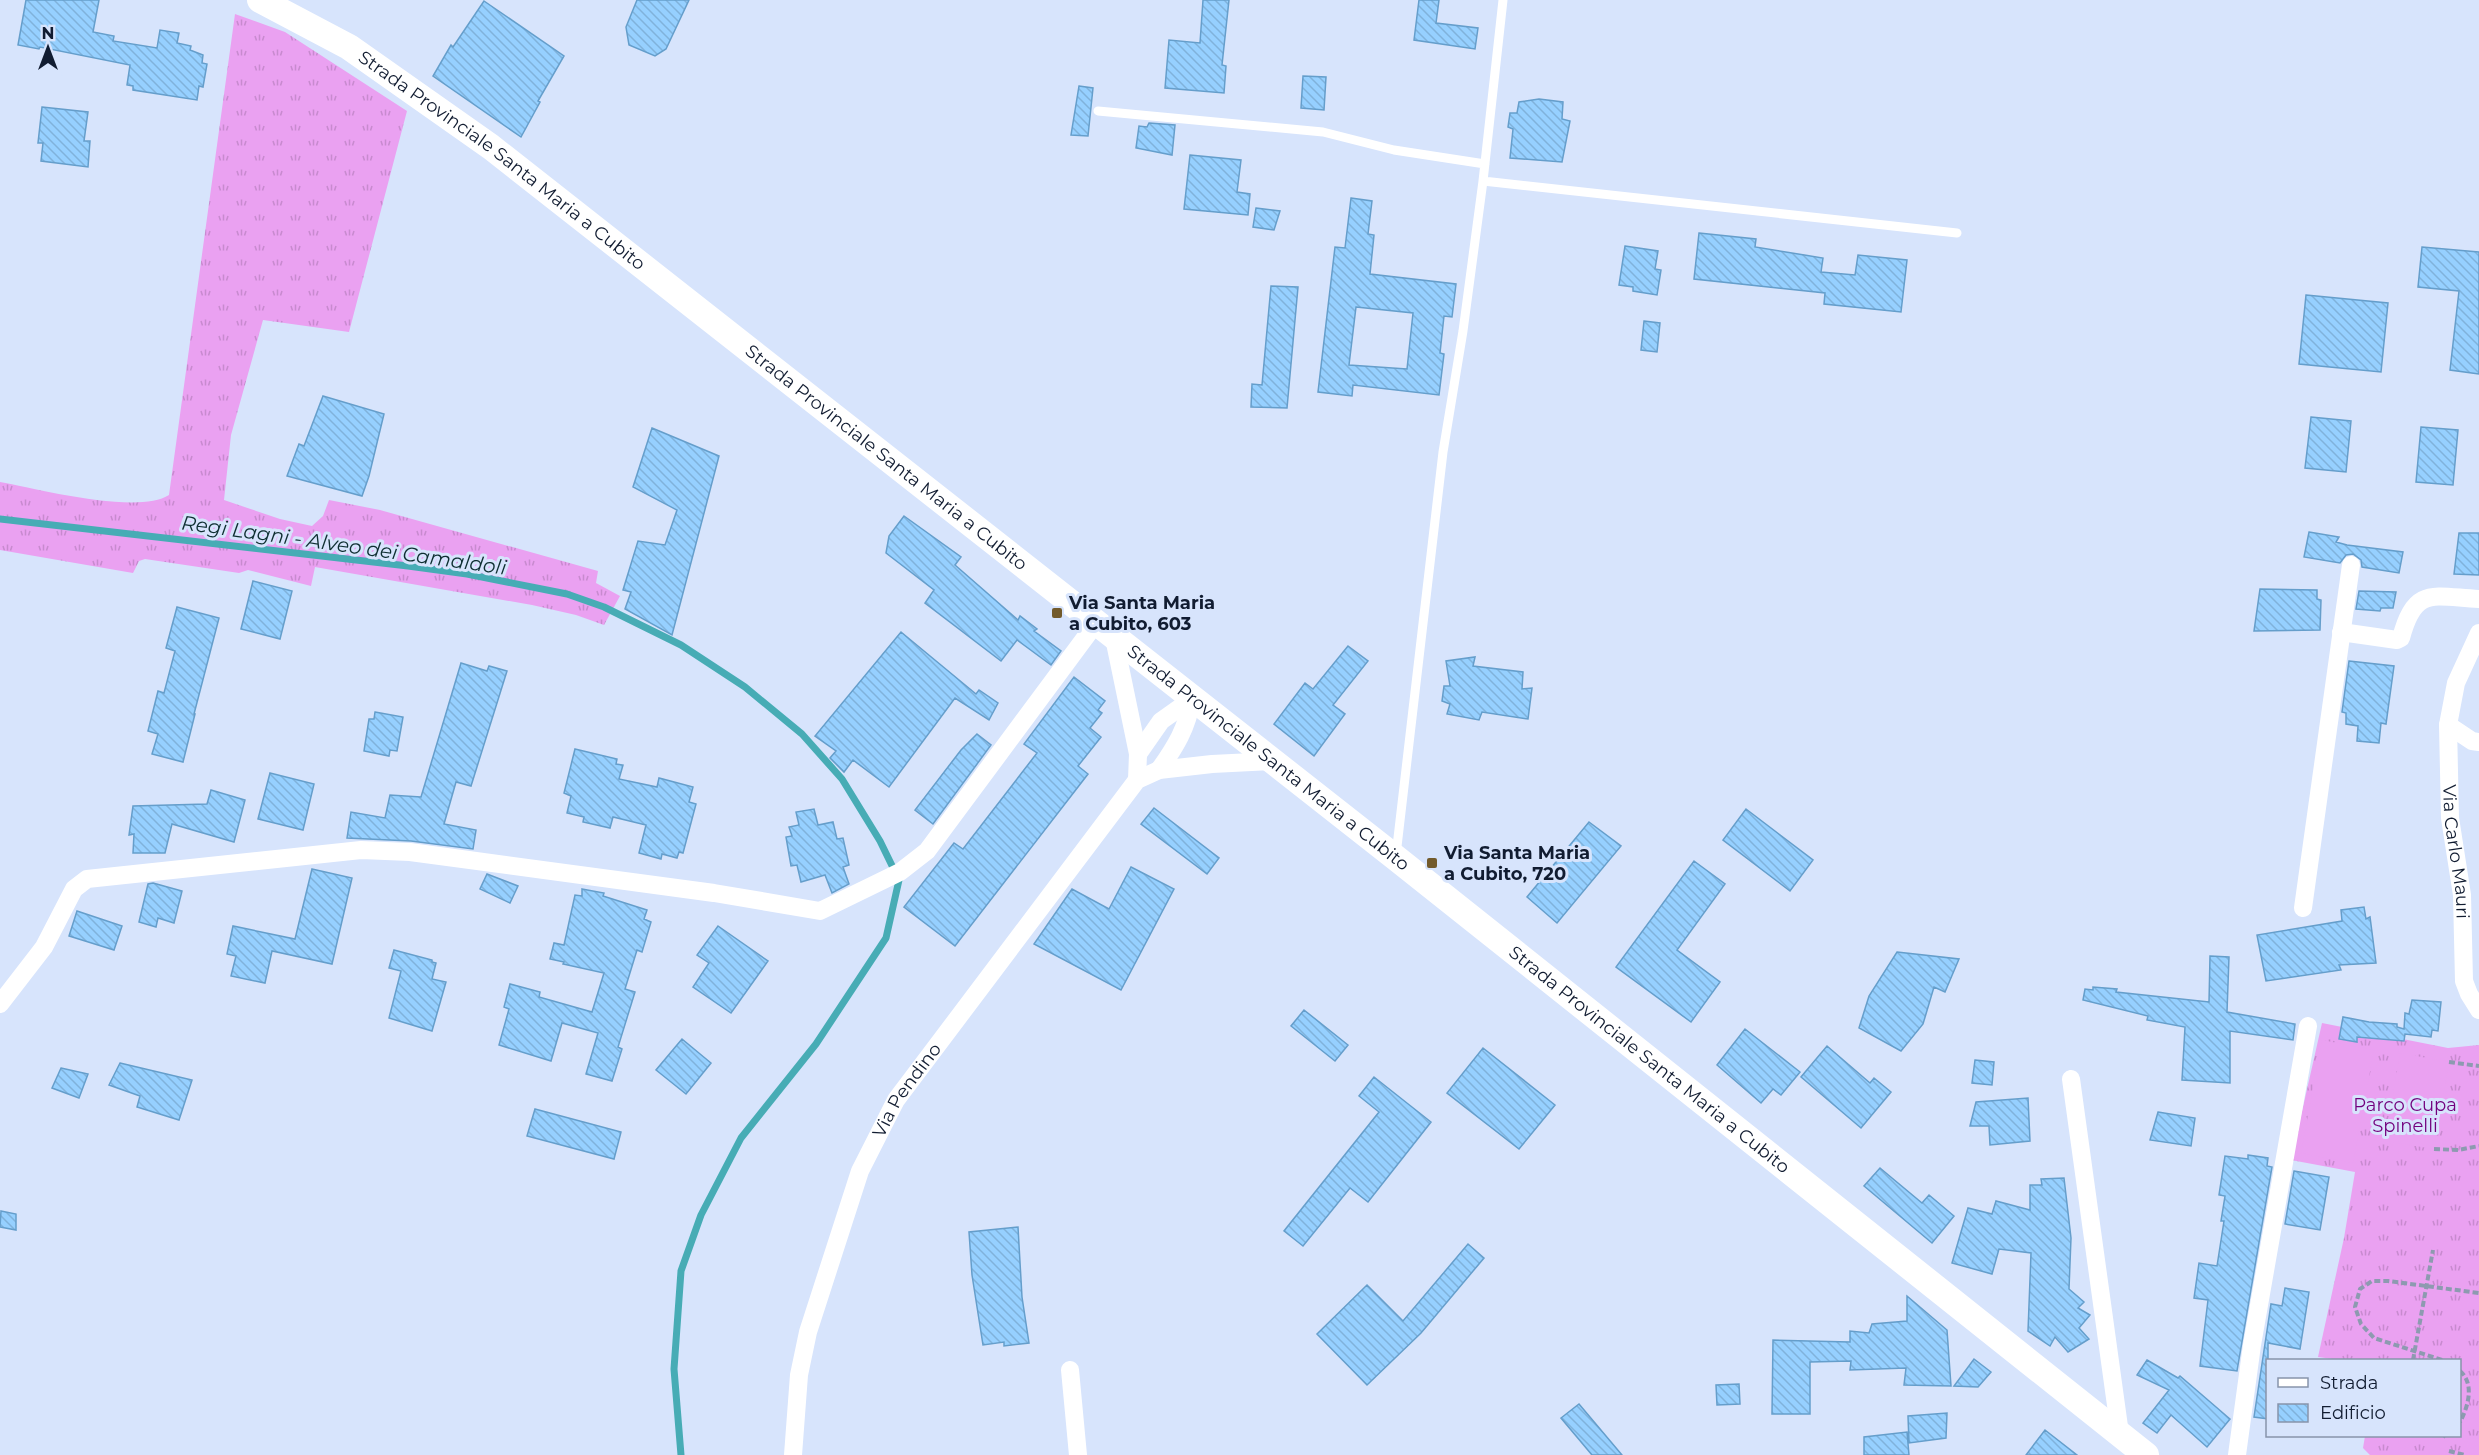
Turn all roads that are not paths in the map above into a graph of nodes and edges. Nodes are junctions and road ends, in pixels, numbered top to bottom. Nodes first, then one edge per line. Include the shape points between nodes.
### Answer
1 (260, 0) edge
2 (1503, 0) edge
3 (1098, 111) dead end
4 (1485, 164) junction
5 (1483, 181) junction
6 (1957, 233) dead end
7 (2351, 565) dead end
8 (2479, 599) edge
9 (1105, 630) junction
10 (2341, 633) junction
11 (2479, 633) edge
12 (1192, 699) junction
13 (2448, 724) junction
14 (2479, 742) edge
15 (1138, 754) junction
16 (1273, 761) junction
17 (1159, 770) junction
18 (1137, 780) junction
19 (1396, 858) junction
20 (2303, 908) dead end
21 (0, 1004) edge
22 (2479, 1010) edge
23 (2308, 1026) dead end
24 (2072, 1079) dead end
25 (1070, 1370) dead end
26 (2120, 1434) junction
27 (794, 1455) edge
28 (1078, 1455) edge
29 (2146, 1455) edge
30 (2237, 1455) edge

1 - 9 main road, Strada Provinciale Santa Maria a Cubito via 349,47 491,147
2 - 4 lane
3 - 4 lane via 1306,130 1394,150
4 - 5 lane
5 - 6 lane
5 - 19 lane via 1443,452
7 - 10 street
8 - 10 street via 2422,598 2408,615 2397,640
9 - 12 main road, Strada Provinciale Santa Maria a Cubito
9 - 15 street
9 - 21 street via 927,851 893,875 820,911 410,852 361,850 87,879 74,889 44,947
10 - 20 street
11 - 13 street, Via Carlo Mauri via 2456,683
12 - 15 street via 1161,721
12 - 16 main road, Strada Provinciale Santa Maria a Cubito
12 - 17 street, Via Pendino via 1181,740
13 - 14 street
13 - 22 street, Via Carlo Mauri via 2450,818 2462,895 2464,981
15 - 18 street
16 - 17 street, Via Pendino
16 - 19 main road, Strada Provinciale Santa Maria a Cubito
17 - 18 street, Via Pendino
18 - 27 street, Via Pendino via 896,1100 860,1171 808,1332 799,1375
19 - 26 main road, Strada Provinciale Santa Maria a Cubito
23 - 30 street via 2252,1345
24 - 26 street
25 - 28 street
26 - 29 main road, Strada Provinciale Santa Maria a Cubito

